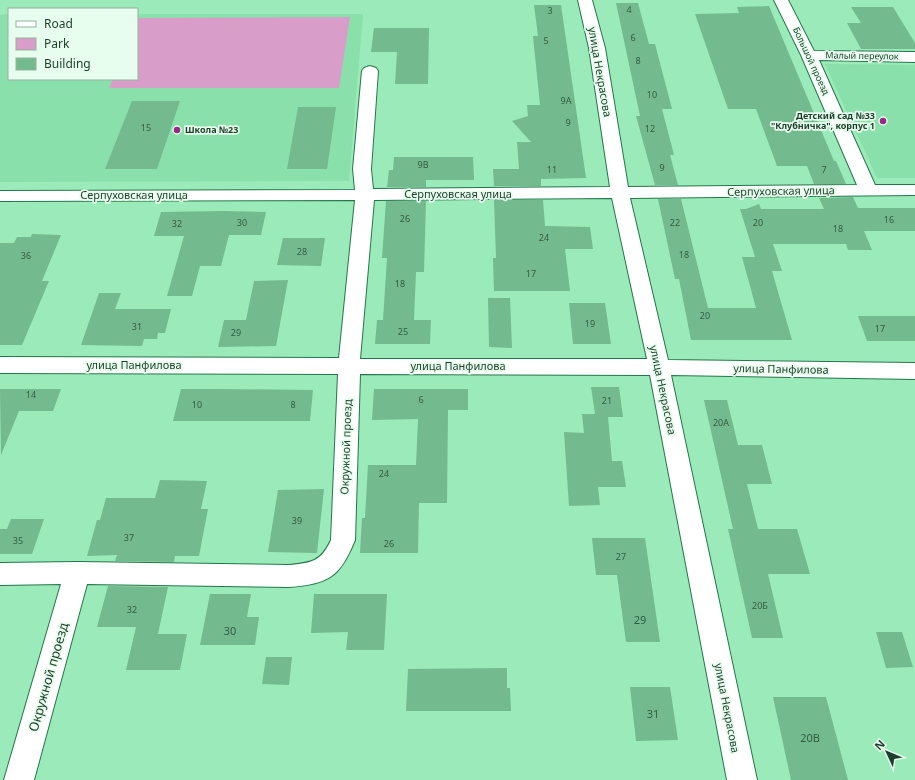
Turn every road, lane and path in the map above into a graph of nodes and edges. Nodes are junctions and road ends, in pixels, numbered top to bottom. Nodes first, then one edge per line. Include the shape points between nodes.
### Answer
1 (585, 0) edge
2 (781, 0) edge
3 (809, 55) junction
4 (915, 57) edge
5 (370, 71) dead end
6 (868, 190) junction
7 (915, 190) edge
8 (620, 193) junction
9 (365, 195) junction
10 (5, 196) edge
11 (0, 213) edge
12 (0, 365) edge
13 (349, 365) junction
14 (659, 367) junction
15 (915, 371) edge
16 (77, 573) junction
17 (0, 574) edge
18 (19, 780) edge
19 (742, 780) edge

1 - 8 street, улица Некрасова via 597,48
2 - 3 street, Большой проезд
3 - 4 street, Малый переулок
3 - 6 street, Большой проезд
5 - 9 street, Окружной проезд via 362,169
6 - 7 street, Серпуховская улица
6 - 8 street, Серпуховская улица
8 - 9 street, Серпуховская улица
8 - 14 street, улица Некрасова
9 - 10 street, Серпуховская улица
9 - 13 street, Окружной проезд
10 - 11 street
12 - 13 street, улица Панфилова
13 - 14 street, улица Панфилова
13 - 16 street, Окружной проезд via 343,540 337,556 327,567 308,575 289,576
14 - 15 street, улица Панфилова
14 - 19 street, улица Некрасова
16 - 17 street, Окружной проезд
16 - 18 street, Окружной проезд

